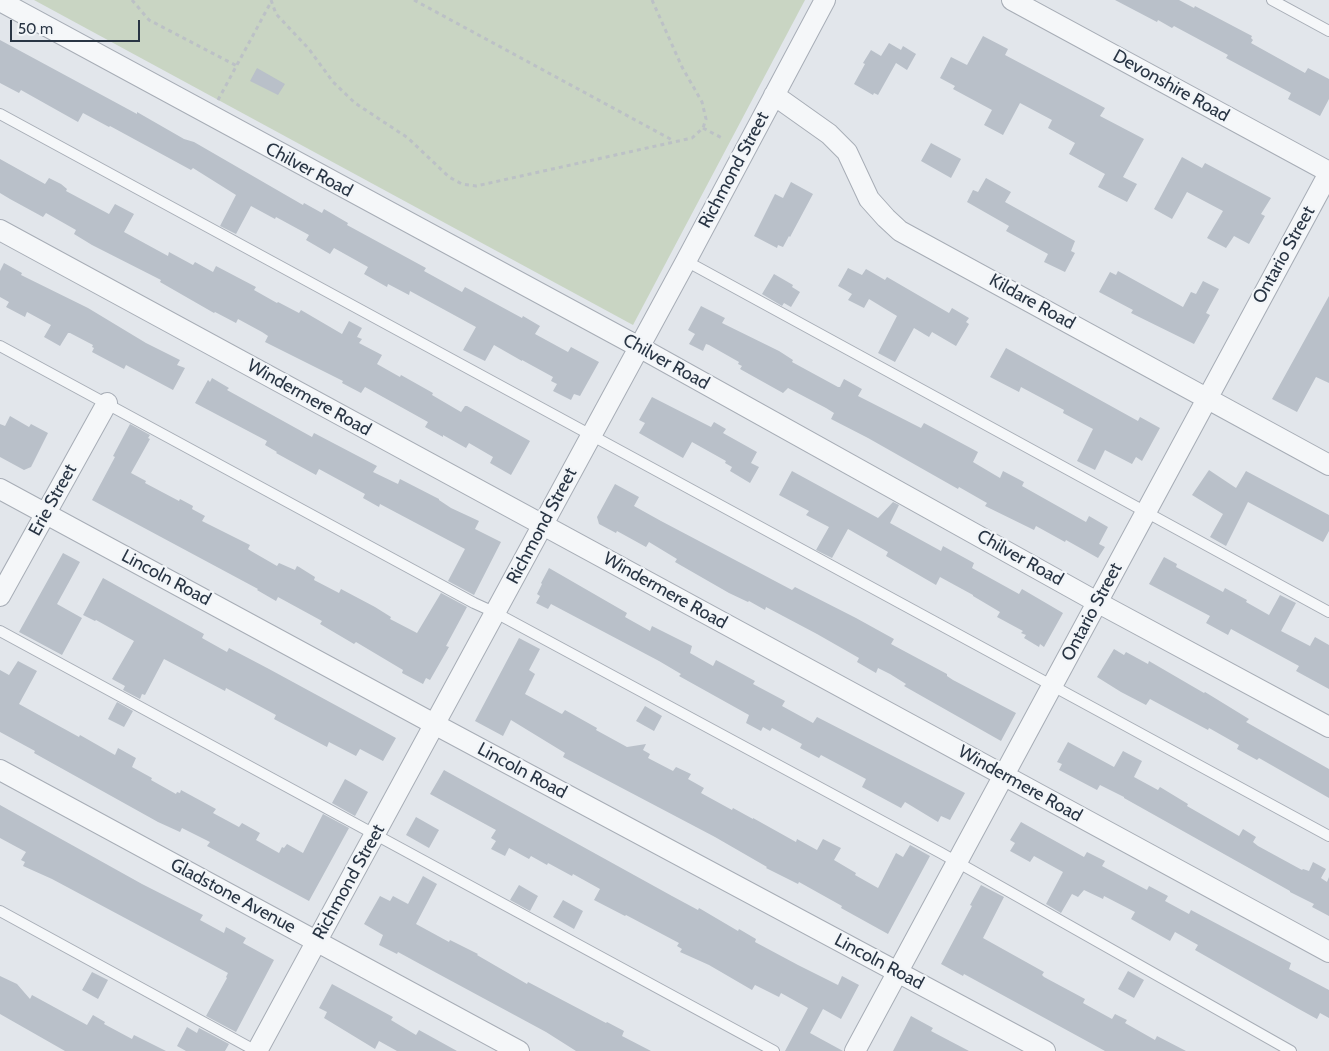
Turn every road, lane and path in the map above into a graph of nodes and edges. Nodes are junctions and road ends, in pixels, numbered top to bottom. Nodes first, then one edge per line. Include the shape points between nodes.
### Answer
1 (132, 0) edge
2 (414, 0) edge
3 (652, 0) edge
4 (825, 0) edge
5 (1012, 0) edge
6 (1272, 0) edge
7 (271, 1) edge
8 (0, 2) edge
9 (1329, 31) edge
10 (236, 66) junction
11 (774, 95) junction
12 (218, 100) dead end
13 (0, 114) edge
14 (703, 128) junction
15 (722, 138) dead end
16 (674, 142) junction
17 (1329, 172) edge
18 (0, 230) edge
19 (686, 261) junction
20 (0, 346) edge
21 (639, 347) junction
22 (1207, 398) junction
23 (107, 403) junction
24 (591, 435) junction
25 (1329, 465) edge
26 (0, 488) edge
27 (1146, 512) junction
28 (45, 513) junction
29 (543, 525) junction
30 (0, 596) edge
31 (1098, 602) junction
32 (496, 612) junction
33 (1329, 612) edge
34 (0, 631) edge
35 (1052, 686) junction
36 (436, 725) junction
37 (1329, 727) edge
38 (0, 770) edge
39 (1004, 775) junction
40 (375, 835) junction
41 (1329, 836) edge
42 (957, 862) junction
43 (0, 912) edge
44 (317, 941) junction
45 (1329, 952) edge
46 (898, 972) junction
47 (257, 1051) edge
48 (519, 1051) edge
49 (774, 1051) edge
50 (855, 1051) edge
51 (1045, 1051) edge
52 (1291, 1051) edge

1 - 10 path via 149,20
2 - 16 path
3 - 14 path via 682,67 702,102 706,119
4 - 11 street, Richmond Street
5 - 17 street, Devonshire Road
6 - 9 lane
7 - 10 path
7 - 16 path via 276,14 309,49 333,82 355,103 408,138 449,177 462,184 476,186
8 - 21 street, Chilver Road
10 - 12 path
11 - 19 street, Richmond Street
11 - 22 street, Kildare Road via 829,134 847,152 869,199 900,231
13 - 24 lane
14 - 15 path
14 - 16 path via 692,138
17 - 22 street, Ontario Street
18 - 29 street, Windermere Road
19 - 21 street, Richmond Street
19 - 27 lane
20 - 23 lane
21 - 24 street, Richmond Street
21 - 31 street, Chilver Road
22 - 25 street, Kildare Road
22 - 27 street, Ontario Street
23 - 28 street, Erie Street
23 - 32 lane
24 - 29 street, Richmond Street
24 - 35 lane
26 - 28 street, Lincoln Road
27 - 31 street, Ontario Street
27 - 33 lane
28 - 30 street, Erie Street
28 - 36 street, Lincoln Road
29 - 32 street, Richmond Street
29 - 39 street, Windermere Road
31 - 35 street, Ontario Street
31 - 37 street, Chilver Road
32 - 36 street, Richmond Street
32 - 42 lane
34 - 40 lane
35 - 39 street, Ontario Street
35 - 41 lane
36 - 40 street, Richmond Street
36 - 46 street, Lincoln Road
38 - 44 street, Gladstone Avenue
39 - 42 street, Ontario Street
39 - 45 street, Windermere Road
40 - 44 street, Richmond Street
40 - 49 lane
42 - 46 street, Ontario Street
42 - 52 lane
43 - 47 lane
44 - 47 street, Richmond Street
44 - 48 street, Gladstone Avenue
46 - 50 street, Ontario Street
46 - 51 street, Lincoln Road

